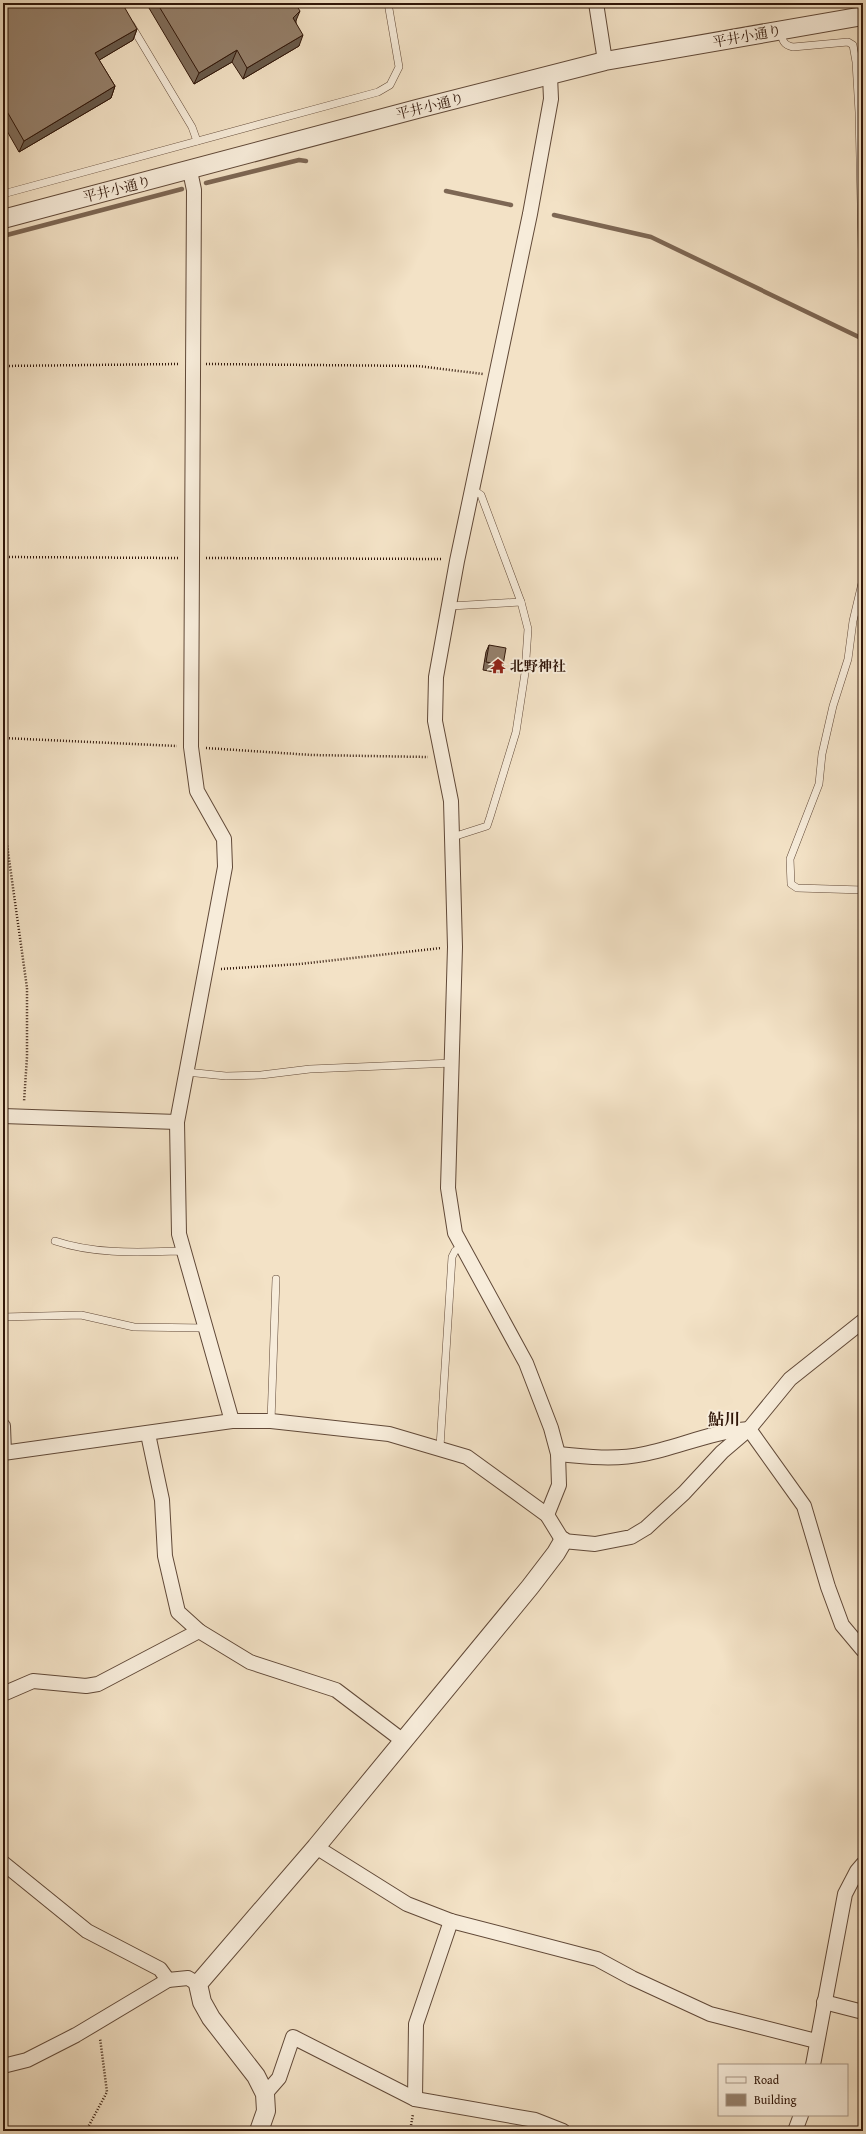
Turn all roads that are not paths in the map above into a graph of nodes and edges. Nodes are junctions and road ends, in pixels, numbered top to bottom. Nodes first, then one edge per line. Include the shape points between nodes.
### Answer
1 (388, 3) edge
2 (596, 3) edge
3 (125, 16) edge
4 (863, 16) edge
5 (781, 30) junction
6 (605, 61) junction
7 (550, 76) junction
8 (197, 141) junction
9 (190, 170) junction
10 (3, 194) edge
11 (3, 219) edge
12 (863, 295) edge
13 (472, 489) junction
14 (863, 579) edge
15 (521, 602) junction
16 (450, 606) junction
17 (451, 835) junction
18 (863, 890) edge
19 (453, 1063) junction
20 (186, 1072) junction
21 (3, 1116) edge
22 (177, 1122) junction
23 (55, 1241) dead end
24 (461, 1247) junction
25 (184, 1251) junction
26 (276, 1278) dead end
27 (3, 1317) edge
28 (863, 1320) edge
29 (206, 1328) junction
30 (232, 1421) junction
31 (271, 1421) junction
32 (3, 1426) edge
33 (749, 1429) junction
34 (148, 1434) junction
35 (440, 1447) junction
36 (4, 1453) edge
37 (558, 1454) junction
38 (547, 1515) junction
39 (563, 1541) junction
40 (199, 1631) junction
41 (863, 1650) edge
42 (3, 1694) edge
43 (402, 1740) junction
44 (316, 1847) junction
45 (3, 1863) edge
46 (863, 1864) edge
47 (451, 1921) junction
48 (168, 1980) junction
49 (198, 1984) junction
50 (824, 2002) junction
51 (863, 2012) edge
52 (816, 2041) junction
53 (813, 2064) edge
54 (3, 2066) edge
55 (265, 2094) junction
56 (415, 2099) junction
57 (800, 2116) edge
58 (259, 2131) edge
59 (562, 2131) edge
60 (795, 2131) edge

1 - 8 lane via 399,67 390,85 378,92
2 - 6 street
3 - 8 lane via 192,127
4 - 5 street, 平井小通り
5 - 6 street, 平井小通り
5 - 12 lane via 782,41 787,46 848,42 853,44 859,112
6 - 7 street, 平井小通り
7 - 9 street, 平井小通り
7 - 13 street via 551,99 530,214
8 - 10 lane
9 - 11 street, 平井小通り
9 - 20 street via 194,190 191,747 197,791 224,839 225,868
13 - 15 lane via 481,495
13 - 16 street
14 - 18 lane via 853,621 850,652 832,706 819,784 794,844 789,874 791,884 796,888
15 - 16 lane
15 - 17 lane via 528,630 516,732 487,826
16 - 17 street via 436,677 434,703 440,755 450,801
17 - 19 street via 456,947
19 - 20 lane via 310,1069 261,1075 226,1076
19 - 24 street via 448,1188 451,1219
20 - 22 street
21 - 22 street
22 - 25 street via 179,1234
23 - 25 lane via 76,1248 129,1252
24 - 35 lane via 452,1257
24 - 37 street via 526,1363 549,1422
25 - 29 street
26 - 31 lane
27 - 29 lane via 81,1315 134,1327
28 - 33 street via 790,1379
29 - 30 street
30 - 31 street
30 - 34 street
31 - 35 street via 389,1434
32 - 36 street
33 - 37 street via 733,1430 643,1454 609,1458
33 - 39 street via 722,1452 684,1493 646,1528 631,1537 595,1544
33 - 41 street via 804,1506 842,1625
34 - 36 street
34 - 40 street via 162,1500 165,1556 178,1612
35 - 38 street via 467,1457
37 - 38 street via 559,1485
38 - 39 street
39 - 43 street via 530,1587
40 - 42 street via 98,1684 86,1686 33,1681
40 - 43 street via 250,1662 336,1690
43 - 44 street
44 - 47 street via 407,1904
44 - 49 street
45 - 48 street via 86,1931 160,1969
46 - 50 street via 845,1894
47 - 52 street via 597,1959 710,2014
47 - 56 street via 416,2024
48 - 49 street via 188,1978
48 - 54 street via 76,2035 27,2060
49 - 55 street via 202,2002 211,2018 256,2076
50 - 51 street
50 - 52 street
52 - 53 street
55 - 56 street via 279,2078 293,2037
55 - 58 street via 266,2111
56 - 59 street via 535,2120
57 - 60 street

